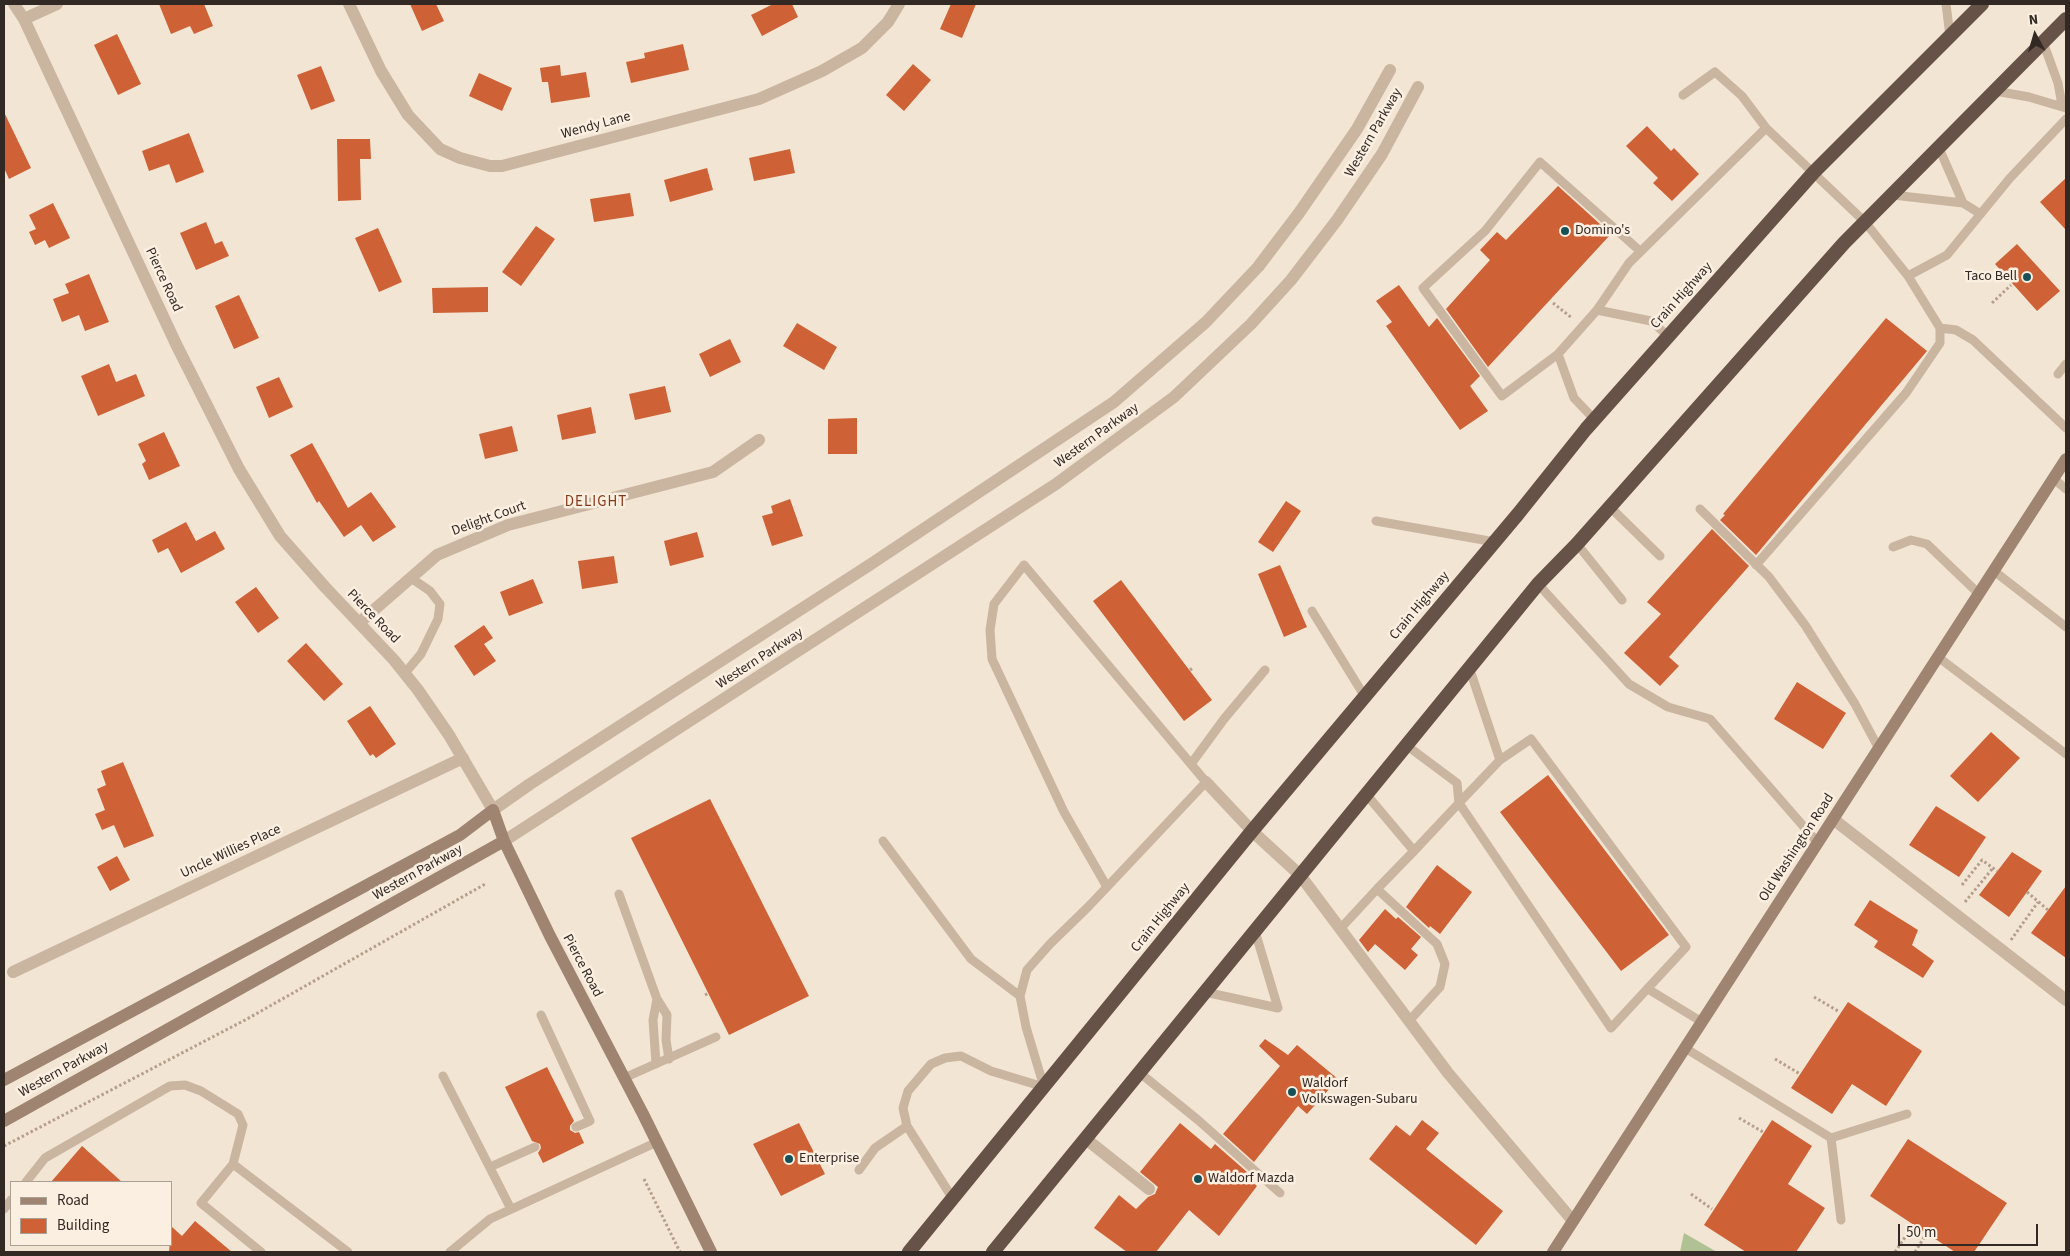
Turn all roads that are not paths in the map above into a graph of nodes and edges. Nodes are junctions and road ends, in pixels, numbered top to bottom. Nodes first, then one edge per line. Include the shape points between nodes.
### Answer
1 (14, 4) edge
2 (57, 4) edge
3 (349, 4) edge
4 (900, 4) edge
5 (1946, 4) edge
6 (1982, 4) edge
7 (2066, 18) edge
8 (24, 19) junction
9 (1950, 36) junction
10 (2043, 42) junction
11 (1390, 70) dead end
12 (1418, 87) dead end
13 (1995, 91) junction
14 (1683, 95) dead end
15 (2064, 107) edge
16 (2066, 119) edge
17 (1766, 128) junction
18 (1939, 148) junction
19 (1814, 172) junction
20 (1893, 195) junction
21 (1963, 203) junction
22 (1980, 214) junction
23 (1865, 222) junction
24 (1640, 251) junction
25 (1908, 276) junction
26 (1597, 310) junction
27 (1940, 328) junction
28 (1668, 336) junction
29 (1558, 354) junction
30 (2066, 364) edge
31 (2058, 374) dead end
32 (1594, 419) junction
33 (2066, 428) edge
34 (759, 440) dead end
35 (2066, 459) edge
36 (2054, 479) junction
37 (2066, 489) edge
38 (1610, 507) junction
39 (1700, 509) dead end
40 (1376, 521) dead end
41 (1495, 542) junction
42 (1577, 544) junction
43 (1893, 547) dead end
44 (1660, 556) dead end
45 (1756, 565) junction
46 (1994, 571) junction
47 (411, 578) junction
48 (1538, 584) junction
49 (1979, 594) junction
50 (1622, 600) dead end
51 (1312, 611) dead end
52 (360, 624) junction
53 (2066, 627) edge
54 (1938, 657) junction
55 (1469, 667) junction
56 (1266, 670) dead end
57 (405, 673) junction
58 (1365, 697) junction
59 (1406, 745) junction
60 (1879, 749) junction
61 (2066, 754) edge
62 (463, 758) junction
63 (1500, 760) junction
64 (1191, 764) junction
65 (1206, 782) junction
66 (1366, 794) junction
67 (1459, 803) junction
68 (493, 810) junction
69 (1833, 819) junction
70 (1252, 831) junction
71 (504, 841) junction
72 (883, 841) dead end
73 (1818, 843) junction
74 (1414, 851) junction
75 (1300, 875) junction
76 (1107, 887) junction
77 (1377, 889) junction
78 (619, 894) dead end
79 (1340, 929) junction
80 (1255, 931) junction
81 (13, 972) dead end
82 (1648, 989) junction
83 (1205, 992) junction
84 (1020, 996) junction
85 (657, 999) junction
86 (2066, 1000) edge
87 (541, 1015) dead end
88 (1409, 1021) junction
89 (1702, 1022) junction
90 (716, 1037) dead end
91 (1685, 1048) junction
92 (669, 1059) junction
93 (656, 1064) junction
94 (1140, 1073) junction
95 (444, 1076) dead end
96 (624, 1078) junction
97 (4, 1080) edge
98 (1044, 1087) junction
99 (1907, 1114) dead end
100 (4, 1121) edge
101 (907, 1126) junction
102 (576, 1127) dead end
103 (1086, 1138) junction
104 (1831, 1138) junction
105 (656, 1142) junction
106 (535, 1146) dead end
107 (233, 1164) junction
108 (490, 1167) junction
109 (859, 1170) dead end
110 (27, 1181) edge
111 (1149, 1189) dead end
112 (1280, 1193) dead end
113 (953, 1199) junction
114 (511, 1209) junction
115 (1842, 1220) dead end
116 (1573, 1221) junction
117 (998, 1251) edge
118 (261, 1252) edge
119 (348, 1252) edge
120 (450, 1252) edge
121 (711, 1252) edge
122 (909, 1252) edge
123 (1553, 1252) edge

1 - 8 street, Pierce Road
2 - 8 street
3 - 4 street, Wendy Lane via 381,71 408,115 427,137 440,149 460,158 502,166 759,99 822,72 862,48 888,22
5 - 9 lane
6 - 9 highway, Crain Highway
7 - 10 highway
8 - 52 street, Pierce Road via 176,344 239,469 280,536
9 - 19 highway, Crain Highway
10 - 13 highway
10 - 15 lane
11 - 68 street, Western Parkway via 1357,129 1258,266 1206,322 1114,402
12 - 71 street, Western Parkway via 1382,154 1291,280 1251,324 1174,397 1056,484
13 - 15 lane
13 - 18 highway
14 - 17 lane via 1715,72 1742,96
16 - 22 lane
17 - 19 lane
17 - 24 lane
18 - 20 highway
18 - 21 lane
19 - 23 lane
19 - 28 highway, Crain Highway
20 - 21 lane
20 - 23 highway
21 - 22 lane
22 - 25 lane via 1947,255
23 - 25 lane
23 - 38 highway
24 - 26 lane
24 - 29 lane via 1540,162 1485,231 1423,288 1502,396
25 - 27 lane
26 - 28 lane via 1651,321
26 - 29 lane
27 - 33 lane via 1956,330 1973,340
27 - 45 lane via 1940,344 1906,393
28 - 32 highway, Crain Highway
29 - 32 lane via 1574,398
30 - 31 lane
32 - 41 highway, Crain Highway
34 - 47 street, Delight Court via 713,472 508,525 437,555
35 - 36 main road, Old Washington Road
36 - 37 lane
36 - 46 main road, Old Washington Road
38 - 42 highway
38 - 44 lane
39 - 45 lane
40 - 41 lane
41 - 58 highway, Crain Highway
42 - 48 highway
42 - 50 lane
43 - 49 lane via 1911,540 1927,544
45 - 60 lane via 1805,625
46 - 49 main road, Old Washington Road
46 - 53 lane
47 - 52 street, Delight Court
47 - 57 lane via 440,604 438,619 421,654
48 - 55 highway
48 - 73 lane via 1629,684 1668,708 1710,719
49 - 54 main road, Old Washington Road
51 - 58 lane
52 - 57 street, Pierce Road
54 - 60 main road, Old Washington Road
54 - 61 lane
55 - 59 highway
55 - 63 lane
56 - 64 lane
57 - 62 street, Pierce Road
58 - 70 highway, Crain Highway
59 - 66 highway
59 - 67 lane via 1457,783
60 - 69 main road, Old Washington Road
62 - 68 street, Pierce Road
62 - 81 street, Uncle Willies Place
63 - 67 lane
63 - 82 lane via 1531,739 1686,946
64 - 65 lane
64 - 76 lane via 1024,564 994,604 990,630 992,659 1064,812
65 - 70 street
65 - 76 lane
66 - 74 lane
66 - 75 highway
67 - 74 lane
67 - 82 lane via 1611,1028
68 - 71 main road, Pierce Road
68 - 97 main road, Western Parkway via 460,834
69 - 73 main road, Old Washington Road
69 - 86 street
70 - 75 street
70 - 98 highway, Crain Highway
71 - 96 main road, Pierce Road
71 - 100 main road, Western Parkway
72 - 84 lane via 971,959
73 - 89 main road, Old Washington Road
74 - 77 lane
75 - 79 street
75 - 80 highway
76 - 84 lane via 1027,970
77 - 79 lane
77 - 88 lane via 1437,944 1445,964 1440,987
78 - 85 lane
79 - 88 street
80 - 83 highway
80 - 83 lane via 1278,1008
82 - 89 lane
83 - 94 highway
84 - 98 lane
85 - 92 lane via 667,1015
85 - 93 lane via 654,1020
87 - 102 lane via 590,1121
88 - 116 street via 1448,1073
89 - 91 main road, Old Washington Road
90 - 92 lane
91 - 104 lane
91 - 116 main road, Old Washington Road
92 - 93 lane
93 - 96 lane
94 - 103 highway
94 - 112 lane
95 - 108 lane
96 - 105 main road, Pierce Road
98 - 101 lane via 992,1071 961,1056 945,1058 931,1064 908,1091 903,1108
98 - 113 highway, Crain Highway
99 - 104 lane
101 - 109 lane via 874,1148
101 - 113 lane
103 - 111 street
103 - 117 highway
104 - 115 lane
105 - 114 lane
105 - 121 main road, Pierce Road
106 - 108 lane
107 - 110 lane via 243,1125 238,1114 201,1091 185,1085 170,1086 45,1158
107 - 118 lane via 201,1204
107 - 119 lane
108 - 114 lane
113 - 122 highway, Crain Highway
114 - 120 lane via 490,1219
116 - 123 main road, Old Washington Road

